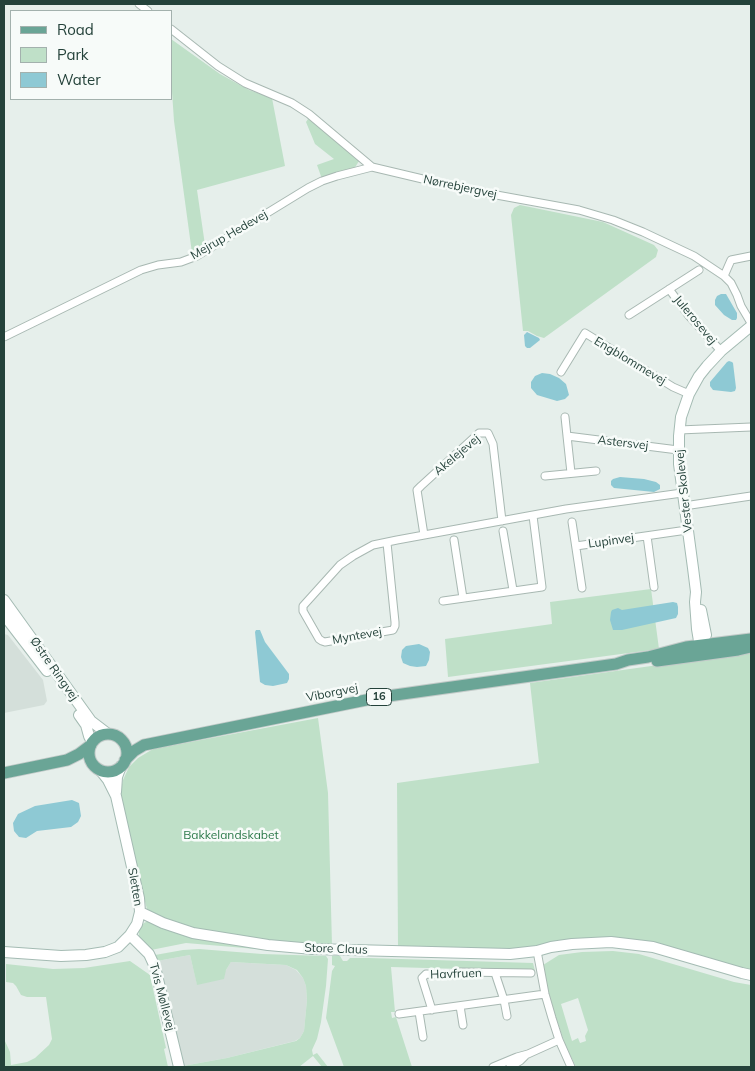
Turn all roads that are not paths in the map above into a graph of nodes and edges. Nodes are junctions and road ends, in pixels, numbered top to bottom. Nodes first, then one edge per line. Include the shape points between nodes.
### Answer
1 (172, 30) edge
2 (372, 167) junction
3 (751, 256) edge
4 (698, 270) dead end
5 (724, 276) junction
6 (669, 289) junction
7 (629, 315) dead end
8 (751, 325) edge
9 (4, 337) edge
10 (721, 351) junction
11 (561, 372) dead end
12 (689, 394) junction
13 (565, 417) dead end
14 (751, 427) edge
15 (679, 430) junction
16 (567, 436) junction
17 (678, 450) junction
18 (596, 471) dead end
19 (570, 473) junction
20 (545, 476) dead end
21 (682, 493) junction
22 (751, 496) edge
23 (684, 506) junction
24 (532, 516) junction
25 (502, 522) junction
26 (572, 522) dead end
27 (688, 530) junction
28 (503, 531) dead end
29 (424, 535) junction
30 (647, 536) junction
31 (454, 540) dead end
32 (387, 543) junction
33 (576, 546) junction
34 (654, 587) dead end
35 (582, 588) dead end
36 (513, 590) junction
37 (463, 598) junction
38 (443, 601) dead end
39 (5, 608) edge
40 (751, 638) edge
41 (704, 640) junction
42 (751, 648) edge
43 (714, 653) junction
44 (648, 663) junction
45 (616, 664) junction
46 (108, 734) junction
47 (121, 740) junction
48 (91, 743) junction
49 (144, 745) junction
50 (67, 760) junction
51 (123, 763) junction
52 (97, 768) junction
53 (4, 773) edge
54 (116, 796) junction
55 (140, 912) junction
56 (130, 935) junction
57 (537, 951) junction
58 (4, 952) edge
59 (496, 973) junction
60 (531, 973) dead end
61 (751, 975) edge
62 (545, 994) junction
63 (504, 1000) junction
64 (460, 1006) junction
65 (432, 1010) junction
66 (419, 1012) junction
67 (399, 1014) dead end
68 (506, 1016) dead end
69 (463, 1025) dead end
70 (423, 1037) dead end
71 (559, 1040) junction
72 (528, 1054) junction
73 (179, 1067) edge
74 (492, 1067) edge
75 (510, 1067) edge
76 (571, 1067) edge

1 - 2 street, Nørrebjergvej via 245,83 309,114
2 - 5 street, Nørrebjergvej via 613,220 694,256
2 - 9 street, Mejrup Hedevej via 322,180 197,256 141,270
3 - 5 street via 731,260
4 - 6 street, Julerosevej
5 - 8 street, Nørrebjergvej via 738,295
6 - 7 street, Julerosevej
6 - 10 street, Julerosevej via 688,316
8 - 10 street, Vester Skolevej
10 - 12 street, Vester Skolevej via 699,376
11 - 12 street, Engblommevej via 585,333
12 - 15 street, Vester Skolevej
13 - 16 street
14 - 15 street
15 - 17 street, Vester Skolevej
16 - 17 street, Astersvej
16 - 19 street
17 - 21 street, Vester Skolevej
18 - 19 street
19 - 20 street
21 - 23 street, Vester Skolevej
21 - 24 street, Myntevej
22 - 23 street
23 - 27 street, Vester Skolevej
24 - 25 street, Myntevej
24 - 36 street via 542,587
25 - 29 street, Myntevej
25 - 29 street, Akelejevej via 493,444 488,433 479,433 417,490
26 - 33 street, Lupinvej
27 - 30 street, Lupinvej
27 - 41 street, Vester Skolevej via 697,629 699,641
28 - 36 street
29 - 32 street, Myntevej
30 - 33 street, Lupinvej
30 - 34 street, Lupinvej
31 - 37 street
32 - 32 street, Myntevej via 373,545 340,565 303,606 319,639 325,642 393,630 395,622
33 - 35 street, Lupinvej
36 - 37 street
37 - 38 street
39 - 46 street, Østre Ringvej via 90,721
39 - 48 street, Østre Ringvej via 86,725
40 - 41 main road, Viborgvej / 16
41 - 43 street via 709,652
41 - 44 main road via 694,651
41 - 45 main road, Viborgvej / 16
42 - 43 main road, Viborgvej / 16
43 - 44 main road, Viborgvej / 16
44 - 45 main road, Viborgvej / 16
45 - 49 main road, Viborgvej / 16 via 382,697
46 - 47 main road, 16
46 - 48 main road, 16
47 - 49 main road, Viborgvej / 16
47 - 51 main road via 126,749
48 - 50 main road, 16
48 - 52 main road via 89,756
49 - 51 main road, Viborgvej / 16
50 - 52 main road, 16 via 85,762
50 - 53 main road, 16
51 - 52 main road, 16 via 111,771
51 - 54 street, Sletten via 117,777
52 - 54 street, Sletten via 111,784
54 - 55 street, Sletten
55 - 56 street, Sletten
55 - 57 street, Store Claus via 193,933 275,946 510,954
56 - 58 street via 118,946 96,954 49,956
56 - 73 street, Tvis Møllevej via 149,954 156,967
57 - 61 street, Store Claus via 572,944 611,942 653,948
57 - 62 street
59 - 60 street, Havfruen
59 - 63 street, Havfruen
59 - 65 street, Havfruen via 426,974 422,978
62 - 63 street
62 - 71 street
63 - 64 street
63 - 68 street, Havfruen
64 - 65 street
64 - 69 street
65 - 66 street
66 - 67 street
66 - 70 street
71 - 72 street
71 - 76 street
72 - 74 street
72 - 75 street

